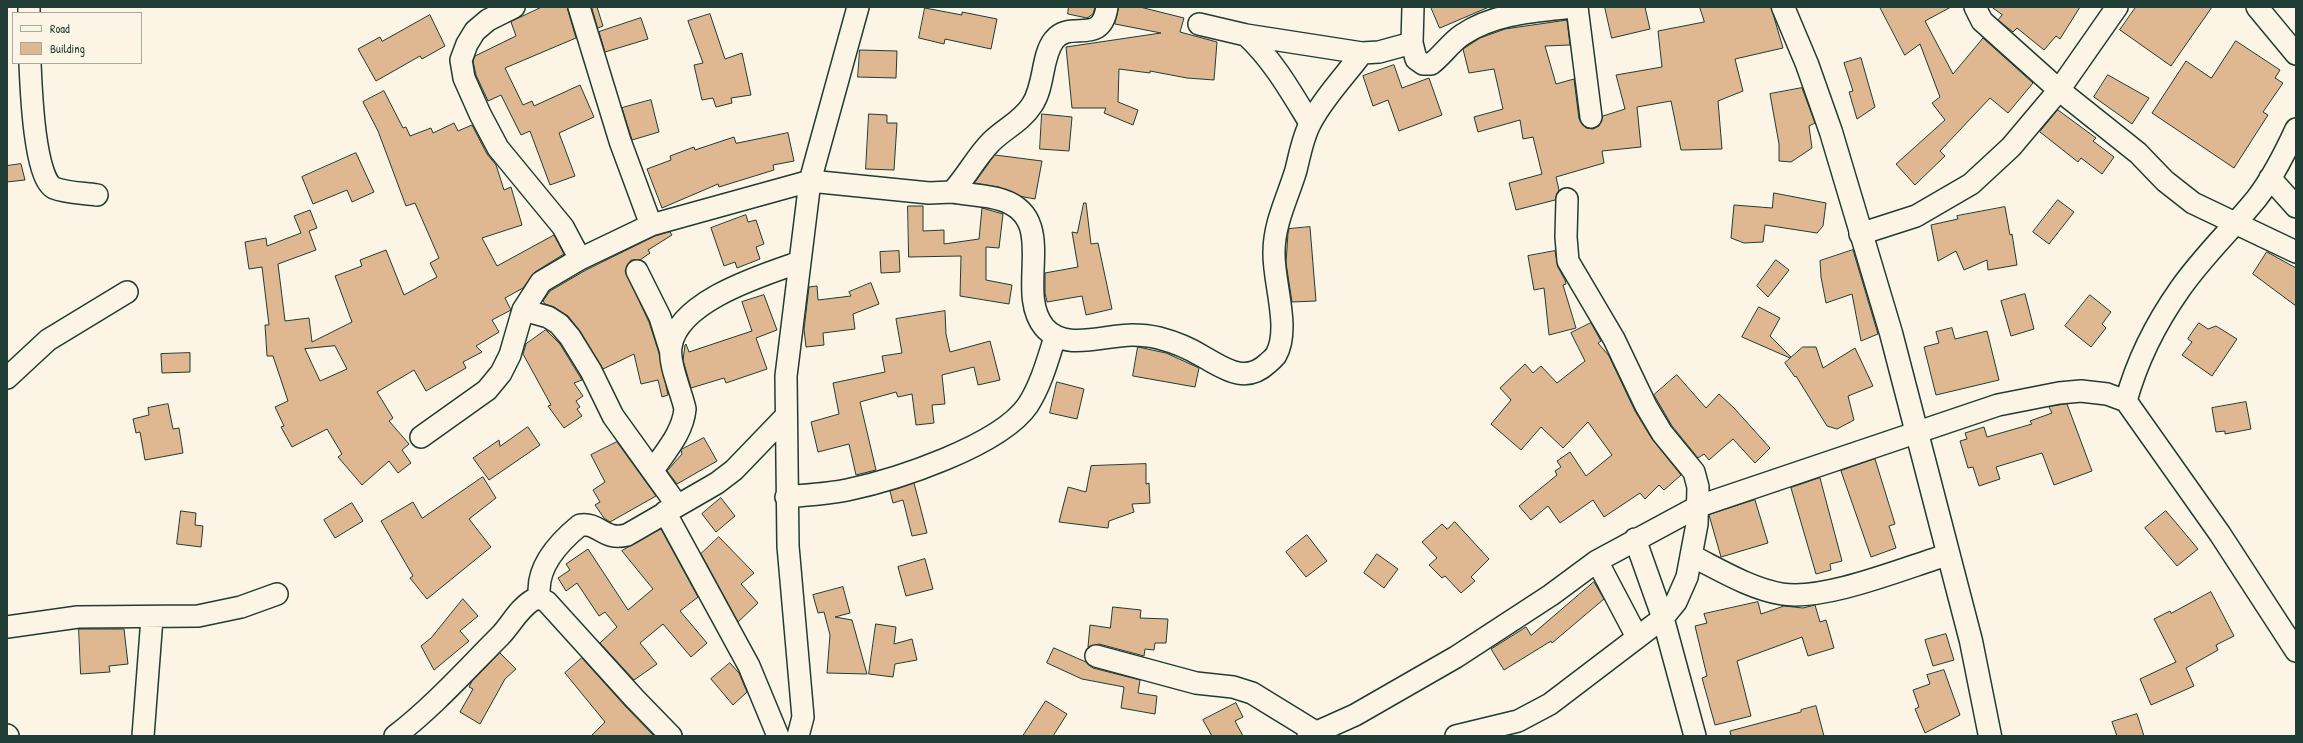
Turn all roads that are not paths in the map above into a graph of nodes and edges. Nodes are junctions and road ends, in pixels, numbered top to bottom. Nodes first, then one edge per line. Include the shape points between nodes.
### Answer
1 (514, 7) edge
2 (579, 7) edge
3 (858, 7) edge
4 (1107, 7) edge
5 (1413, 7) edge
6 (1574, 7) edge
7 (1577, 7) edge
8 (1783, 7) edge
9 (1975, 7) edge
10 (2117, 7) edge
11 (2257, 7) edge
12 (1199, 24) dead end
13 (1246, 35) junction
14 (1412, 43) junction
15 (1362, 54) junction
16 (2296, 54) edge
17 (30, 64) edge
18 (2059, 90) junction
19 (1591, 117) dead end
20 (1310, 123) junction
21 (2296, 129) edge
22 (2270, 178) junction
23 (810, 181) junction
24 (952, 192) junction
25 (97, 195) dead end
26 (1567, 199) dead end
27 (2296, 207) edge
28 (2235, 222) junction
29 (651, 225) junction
30 (1860, 234) junction
31 (2296, 252) edge
32 (580, 259) junction
33 (800, 262) junction
34 (637, 272) dead end
35 (127, 292) dead end
36 (523, 310) junction
37 (1055, 337) junction
38 (670, 349) junction
39 (7, 378) edge
40 (2126, 401) junction
41 (786, 416) junction
42 (1916, 431) junction
43 (421, 437) dead end
44 (653, 470) junction
45 (786, 497) junction
46 (1699, 506) junction
47 (671, 508) junction
48 (1635, 539) junction
49 (1947, 555) junction
50 (1692, 556) junction
51 (1597, 561) junction
52 (277, 594) dead end
53 (540, 598) junction
54 (152, 618) junction
55 (1663, 618) junction
56 (7, 627) edge
57 (1637, 637) junction
58 (2296, 650) edge
59 (1096, 656) dead end
60 (1521, 729) edge
61 (1315, 735) edge
62 (143, 736) edge
63 (395, 736) edge
64 (671, 736) edge
65 (778, 736) edge
66 (798, 736) edge
67 (1456, 736) edge
68 (1695, 736) edge
69 (1990, 736) edge

1 - 32 street via 488,20 475,31 461,60 464,78 498,148 563,227
2 - 29 street via 620,141
3 - 23 street
4 - 24 street via 1102,23 1097,29 1063,33 1056,38 1051,45 1040,90 1032,106 976,158
5 - 14 street
6 - 14 street via 1506,17 1479,24 1460,36 1431,64 1423,64 1416,59
7 - 19 street
8 - 30 street via 1824,111
9 - 18 street via 1982,21
10 - 18 street
11 - 16 street
12 - 13 street
13 - 15 street
13 - 20 street via 1258,46 1284,80
14 - 15 street
15 - 20 street
17 - 25 street via 40,165 44,178 54,188
18 - 28 street via 2138,153 2165,181 2193,203
18 - 30 street via 2011,146 1971,184 1916,216
20 - 37 street via 1276,232 1274,253 1282,336 1276,356 1260,371 1242,374 1223,368 1180,345 1158,338 1132,335 1074,340
21 - 22 street
22 - 27 street
22 - 28 street
23 - 24 street via 929,193
23 - 29 street
23 - 33 street
24 - 37 street via 1001,200 1018,208 1028,220 1034,243 1032,292 1037,314 1043,326
26 - 46 street via 1568,261 1614,339 1654,420 1694,472
28 - 31 street
28 - 40 street via 2180,289 2152,333 2134,373
29 - 32 street
30 - 42 street via 1891,333
32 - 36 street via 541,282
33 - 38 street via 749,280 694,312 674,335
33 - 41 street via 787,362
34 - 38 street via 660,317
35 - 39 street via 48,340
36 - 43 street via 510,355 488,390
36 - 44 street via 548,317 559,324 570,337 591,371 613,416
37 - 45 street via 1028,405 1005,428 974,445 888,479 846,490
38 - 44 street via 685,409 684,419
40 - 42 street via 2107,394 2081,390 2059,393 1998,405
40 - 58 street via 2220,534
41 - 45 street
41 - 47 street via 734,470 717,483
42 - 46 street
42 - 49 street
44 - 47 street
45 - 66 street via 803,717
46 - 48 street
46 - 50 street
47 - 53 street via 627,535 617,538 586,524 580,525 544,565 539,578
47 - 65 street via 749,666
48 - 51 street
48 - 55 street
49 - 50 street via 1844,587 1800,595 1782,594 1760,588
49 - 69 street via 1971,640
50 - 55 street via 1687,577 1676,602
51 - 57 street
51 - 61 street via 1551,595 1456,657
52 - 54 street via 241,608 198,616
53 - 63 street via 527,605 419,718
53 - 64 street via 547,602
54 - 56 street via 78,617
54 - 62 street
55 - 57 street
55 - 68 street
57 - 60 street
59 - 61 street via 1189,681 1233,687 1252,693
60 - 67 street

